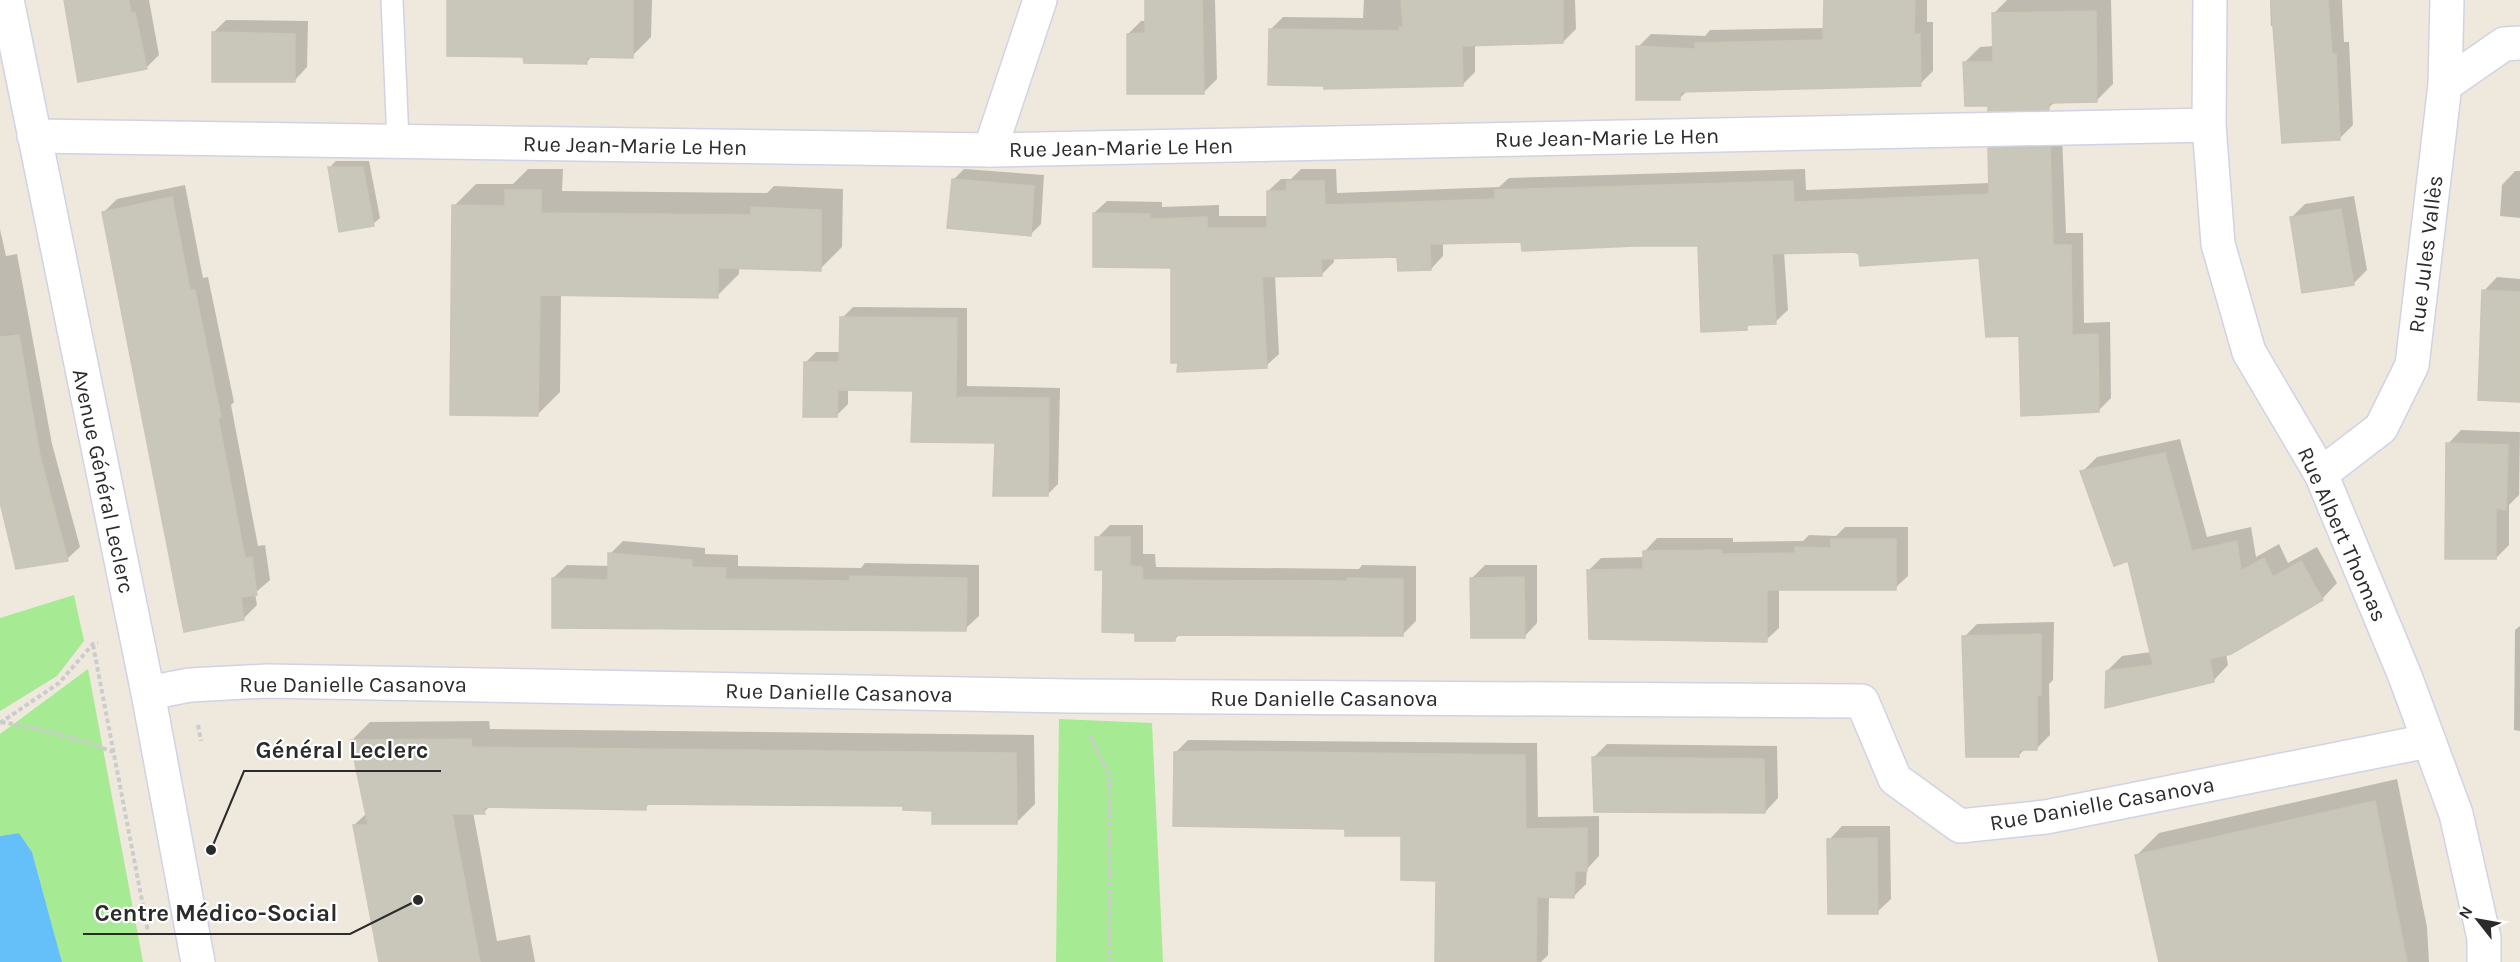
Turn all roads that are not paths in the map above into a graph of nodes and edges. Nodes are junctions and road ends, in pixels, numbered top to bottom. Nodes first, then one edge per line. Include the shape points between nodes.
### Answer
1 (7, 0) edge
2 (392, 0) edge
3 (1040, 0) edge
4 (2210, 0) edge
5 (2447, 0) edge
6 (2520, 43) edge
7 (2445, 86) junction
8 (2209, 124) junction
9 (34, 136) junction
10 (398, 141) junction
11 (990, 150) junction
12 (2321, 474) junction
13 (148, 693) junction
14 (2428, 741) junction
15 (198, 962) edge
16 (2484, 962) edge

1 - 9 street, Avenue Général Leclerc
2 - 10 lane
3 - 11 street
4 - 8 street, Rue Albert Thomas
5 - 7 street, Rue Jules Vallès
6 - 7 street via 2504,44
7 - 12 street, Rue Jules Vallès via 2412,365 2381,428
8 - 11 street, Rue Jean-Marie Le Hen
8 - 12 street, Rue Albert Thomas via 2218,244 2249,352
9 - 10 street, Rue Jean-Marie Le Hen
9 - 13 street, Avenue Général Leclerc
10 - 11 street, Rue Jean-Marie Le Hen
12 - 14 street, Rue Albert Thomas via 2406,676
13 - 14 street, Rue Danielle Casanova via 190,685 267,681 1071,696 1862,701 1895,779 1960,826 2046,818
13 - 15 street, Avenue Général Leclerc
14 - 16 street, Rue Albert Thomas via 2456,814 2484,938

